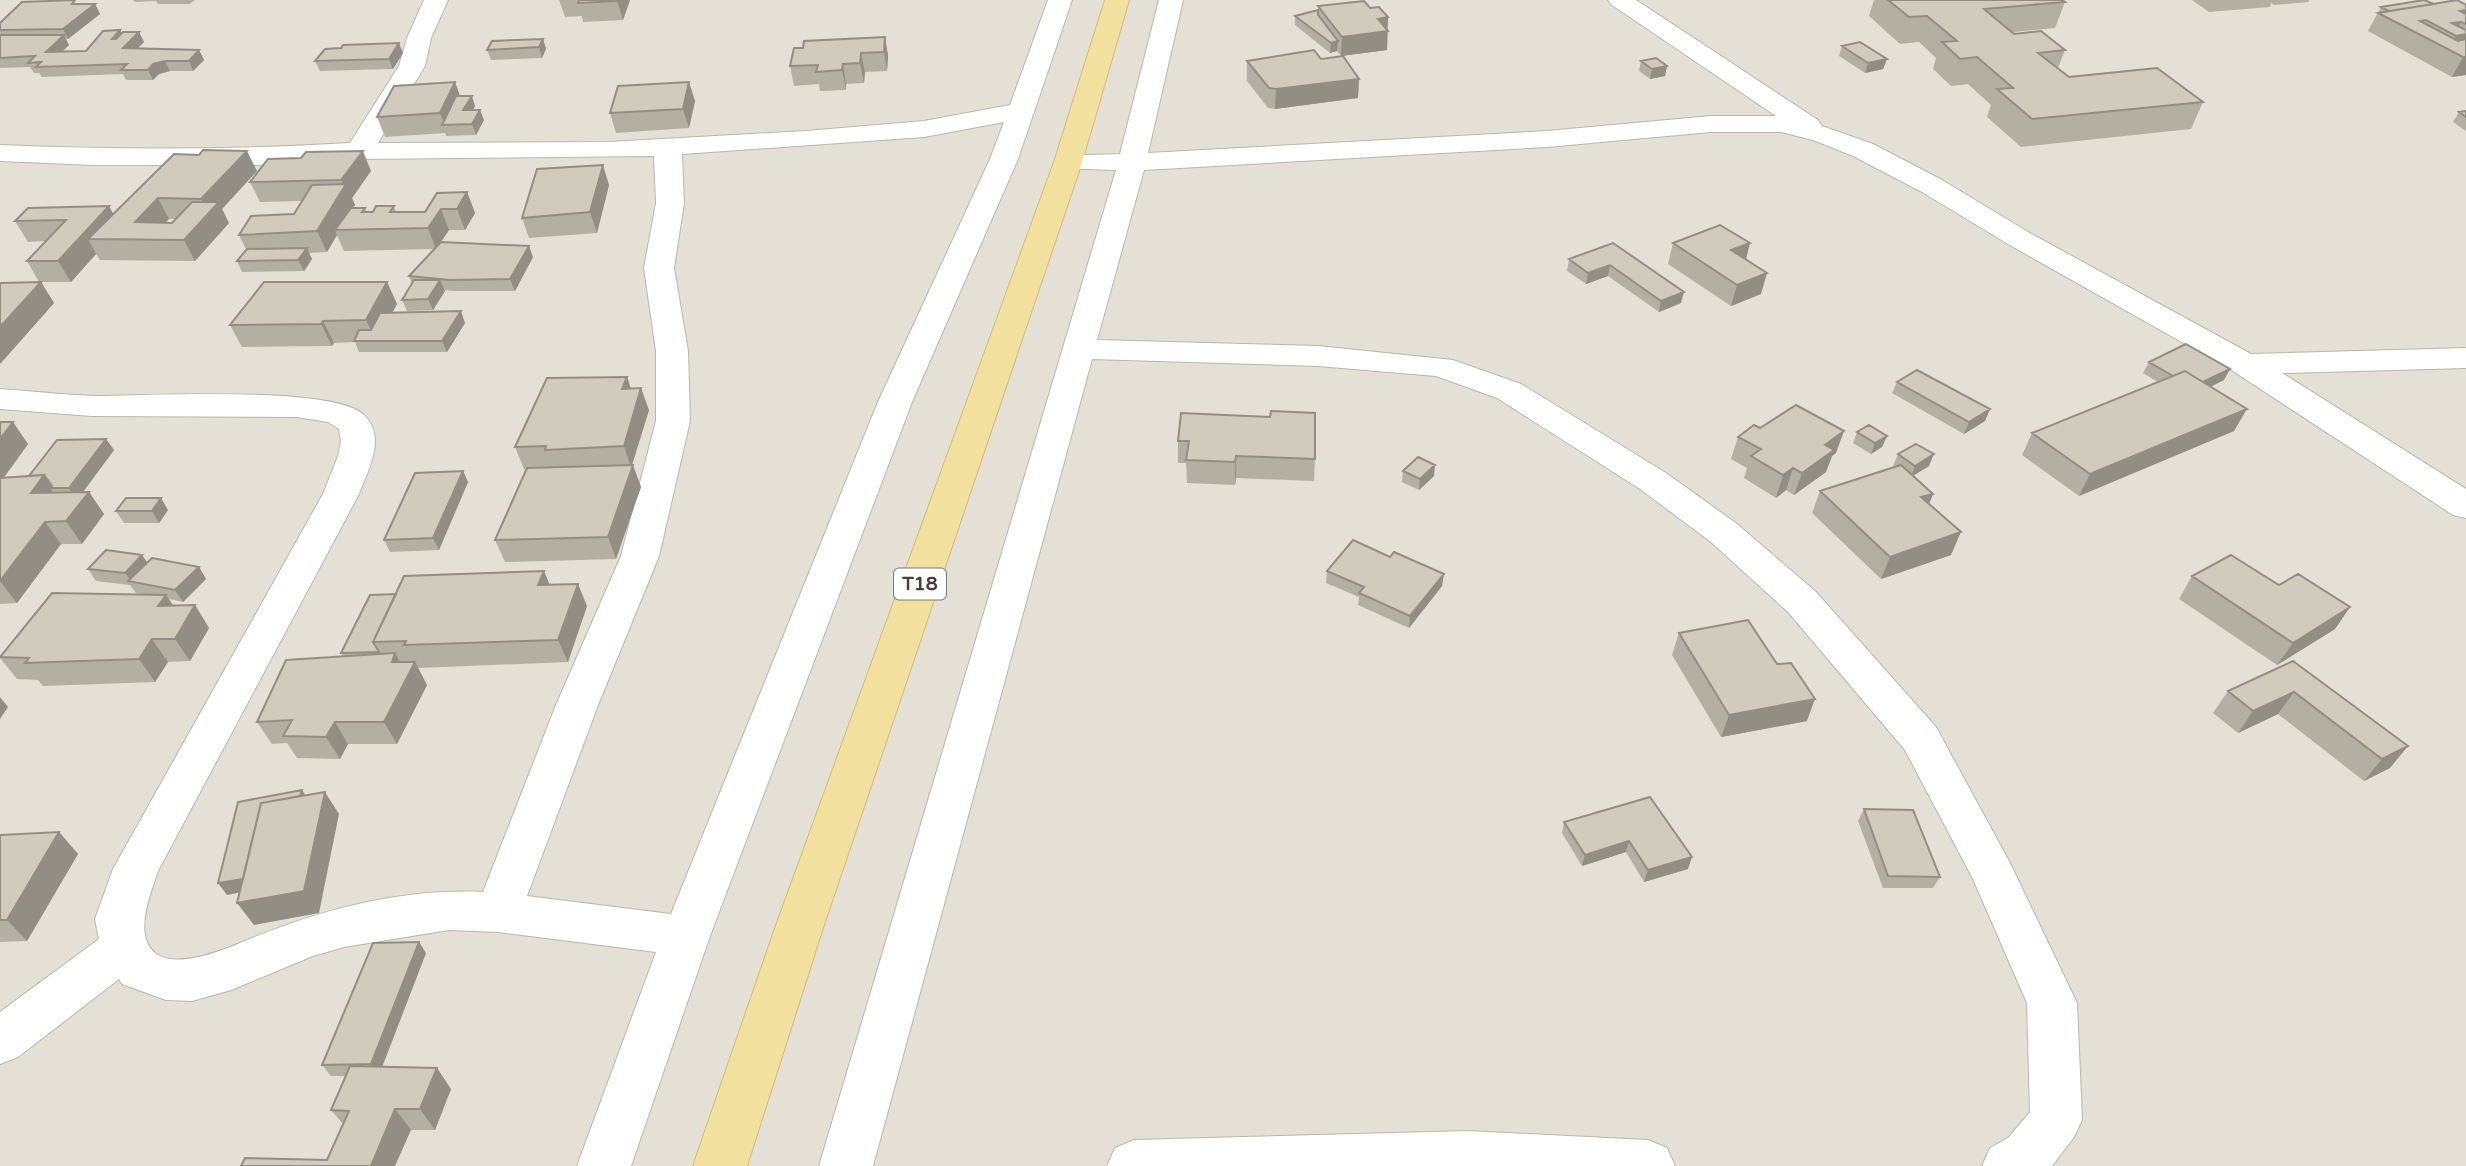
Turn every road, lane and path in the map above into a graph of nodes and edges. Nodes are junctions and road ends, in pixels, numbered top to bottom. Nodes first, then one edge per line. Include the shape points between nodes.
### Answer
1 (436, 0) edge
2 (1060, 0) edge
3 (1117, 0) edge
4 (1171, 0) edge
5 (1620, 0) edge
6 (1023, 110) junction
7 (1822, 134) junction
8 (668, 148) junction
9 (359, 151) junction
10 (0, 153) edge
11 (1068, 162) junction
12 (1132, 162) junction
13 (1078, 349) junction
14 (2466, 358) edge
15 (2245, 364) junction
16 (0, 399) edge
17 (2466, 506) edge
18 (498, 912) junction
19 (687, 936) junction
20 (125, 947) junction
21 (0, 1041) edge
22 (604, 1166) edge
23 (720, 1166) edge
24 (846, 1166) edge
25 (1134, 1166) edge
26 (1648, 1166) edge
27 (2009, 1166) edge

1 - 9 street via 412,66
2 - 6 street
3 - 11 main road, T18
4 - 12 street
5 - 7 street
6 - 8 street via 924,129
6 - 19 street via 895,402
7 - 12 street via 1781,124 1711,124 1547,139
7 - 15 street via 1932,186
8 - 9 street
8 - 18 street via 670,204 659,268 672,351 673,421 640,556
9 - 10 street via 256,157
11 - 12 street
11 - 23 main road, T18 via 798,930
12 - 13 street
13 - 24 street
13 - 27 street via 1318,356 1441,367 1509,391 1653,481 1724,533 1802,602 1920,739 2000,888 2052,1003 2056,1120 2027,1156
14 - 15 street
15 - 17 street
16 - 20 street via 92,406 327,409 349,419 359,431 359,448 341,494 136,869 119,919
18 - 19 street
18 - 20 street via 449,910 344,927 192,980 166,979 139,970
19 - 22 street
20 - 21 street
25 - 26 street via 1468,1157

